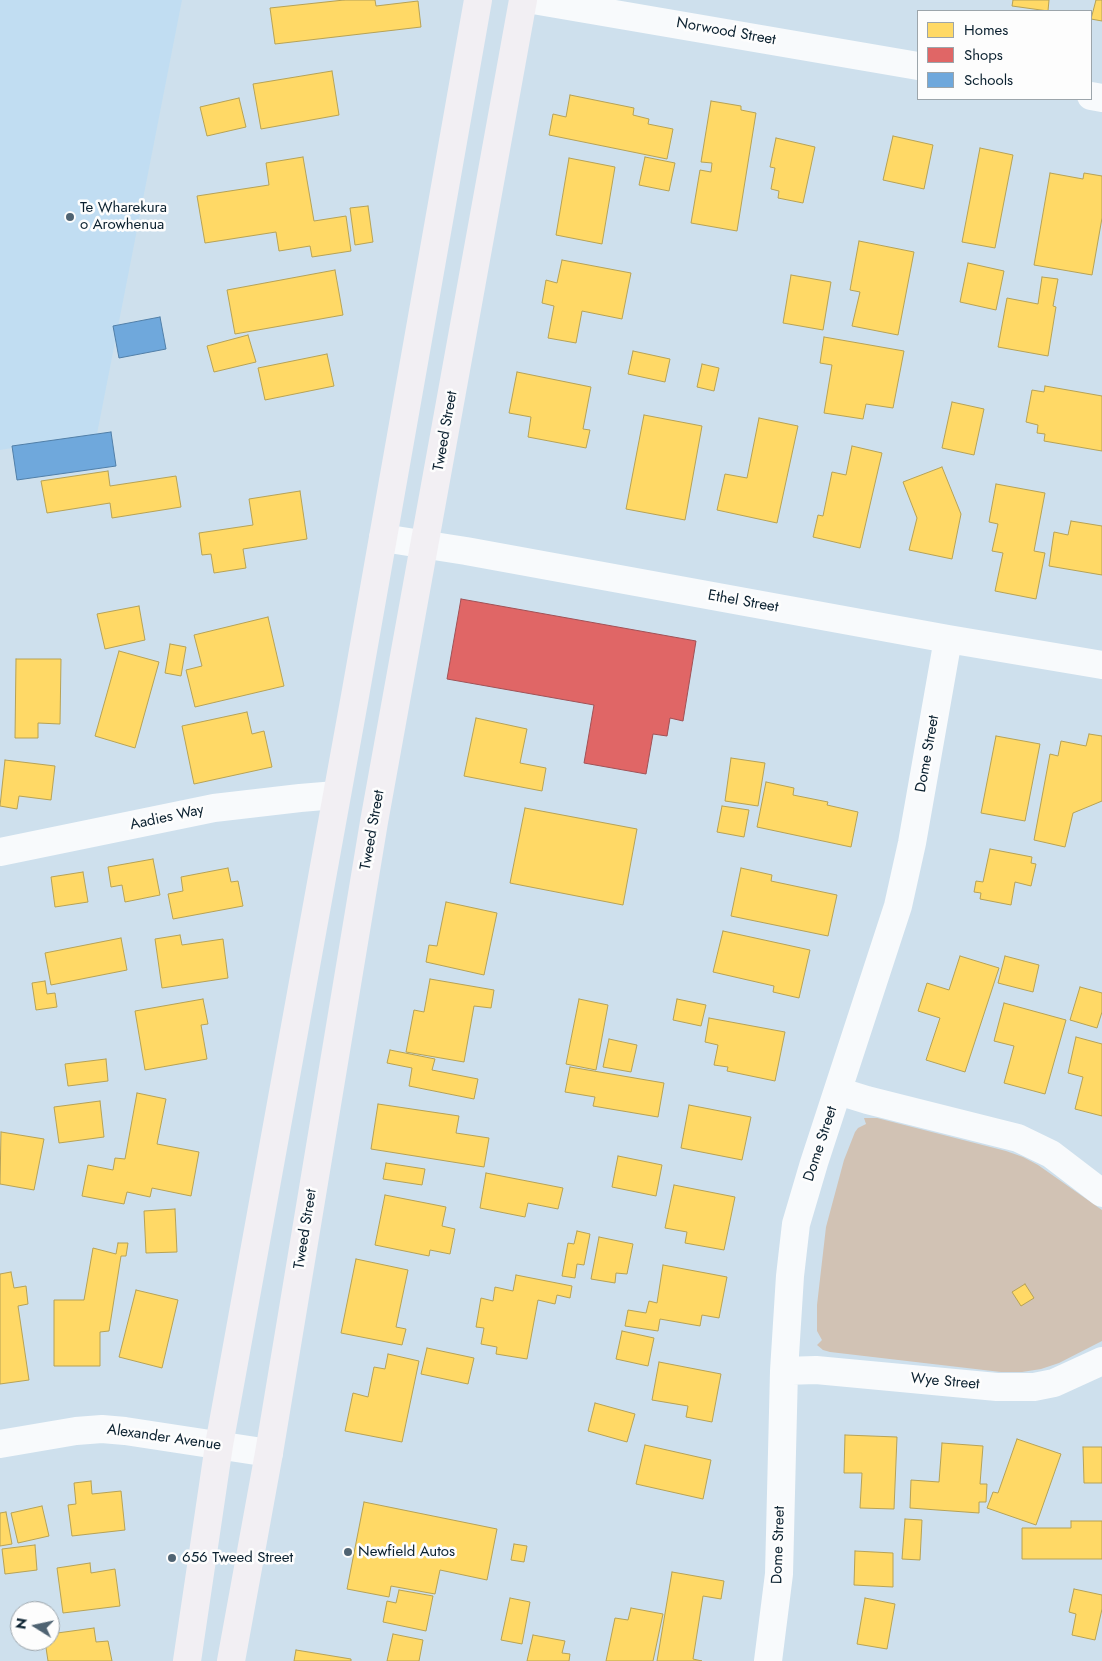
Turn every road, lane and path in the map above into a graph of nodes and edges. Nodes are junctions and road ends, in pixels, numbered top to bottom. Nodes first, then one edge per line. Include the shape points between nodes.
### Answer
1 (478, 0) edge
2 (523, 0) edge
3 (533, 0) edge
4 (917, 66) edge
5 (383, 538) junction
6 (425, 545) junction
7 (948, 640) junction
8 (1102, 665) edge
9 (336, 795) junction
10 (0, 852) edge
11 (838, 1091) junction
12 (1102, 1193) edge
13 (1102, 1361) edge
14 (784, 1371) junction
15 (0, 1444) edge
16 (219, 1445) junction
17 (269, 1453) junction
18 (187, 1661) edge
19 (232, 1661) edge
20 (768, 1661) edge

1 - 5 main road
2 - 6 main road, Tweed Street
3 - 4 street, Norwood Street
5 - 6 street, Ethel Street
5 - 9 main road
6 - 7 street, Ethel Street
6 - 17 main road, Tweed Street via 374,822
7 - 8 street, Ethel Street
7 - 11 street, Dome Street via 898,906
9 - 10 street, Aadies Way via 214,808
9 - 16 main road
11 - 12 street via 1018,1138 1051,1154
11 - 14 street, Dome Street via 796,1224
13 - 14 street, Wye Street via 1054,1383 1034,1386 997,1387 816,1370
14 - 20 street, Dome Street via 779,1574
15 - 16 street, Alexander Avenue via 102,1429
16 - 17 street, Alexander Avenue
16 - 18 main road
17 - 19 main road, Tweed Street

